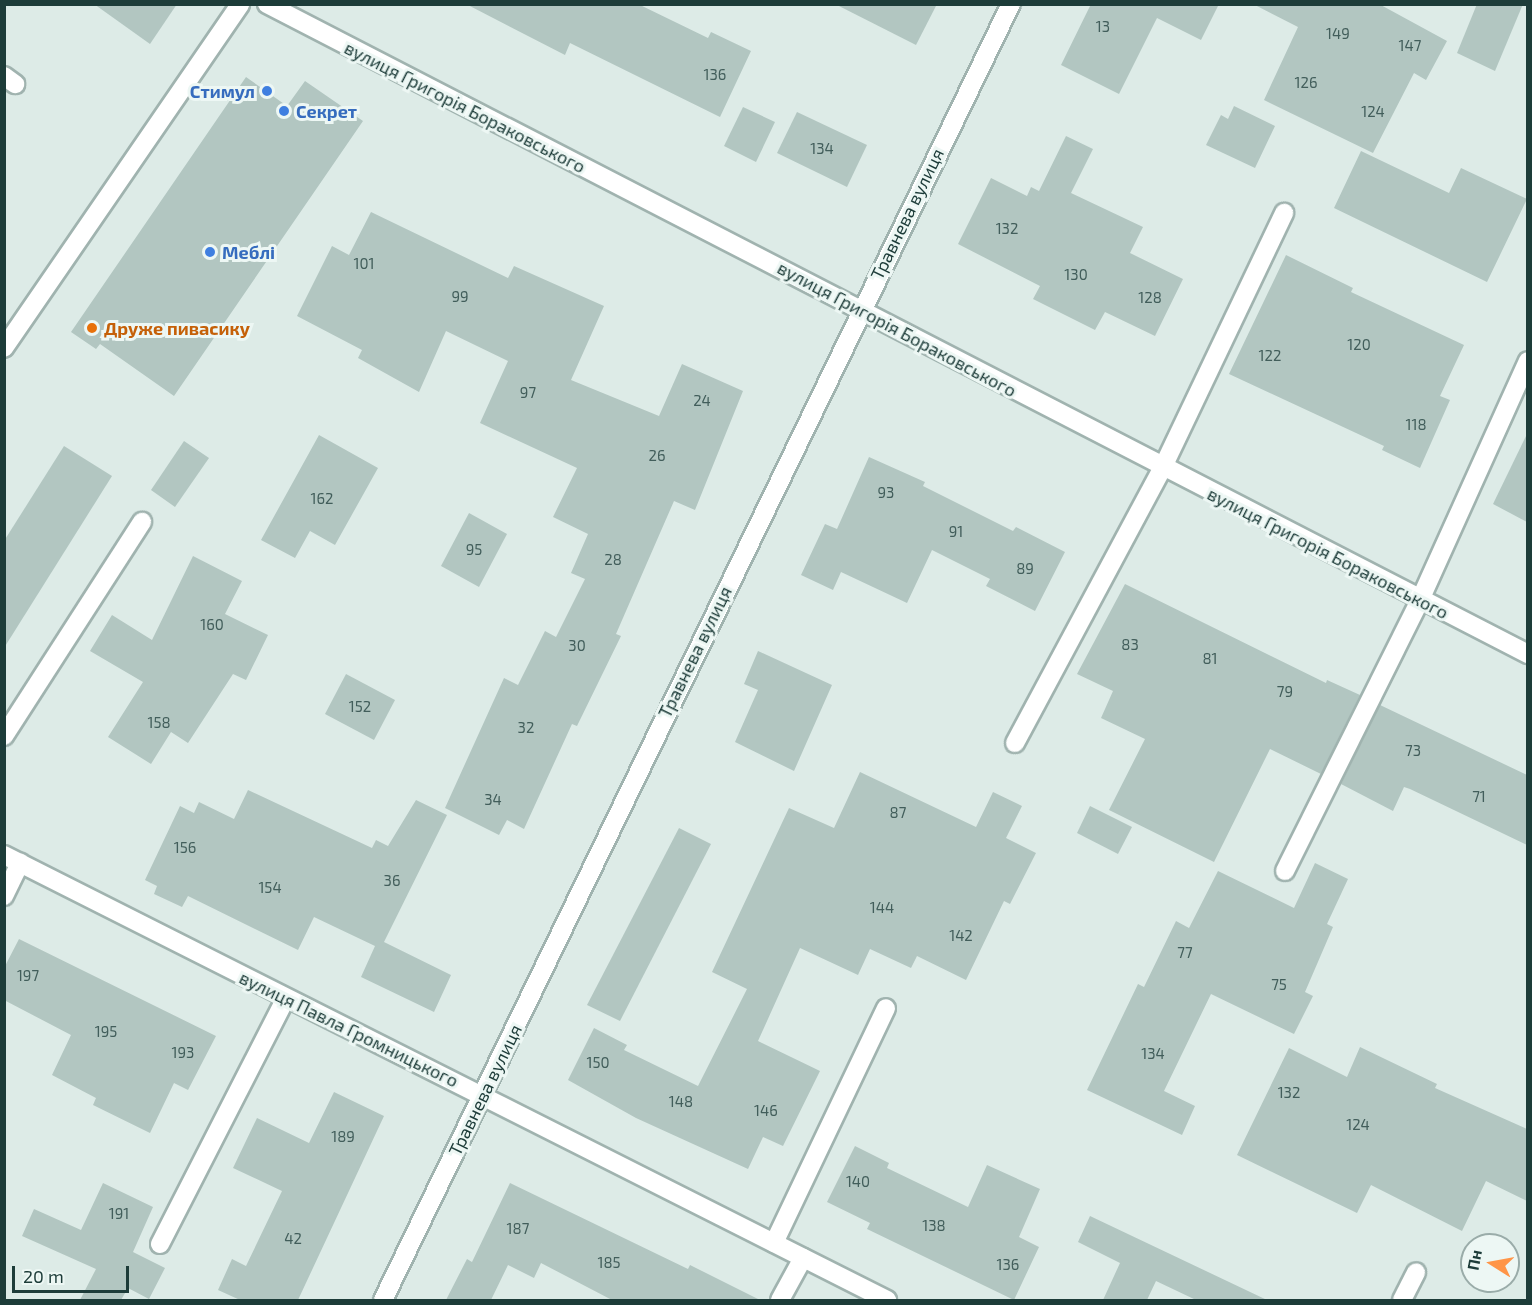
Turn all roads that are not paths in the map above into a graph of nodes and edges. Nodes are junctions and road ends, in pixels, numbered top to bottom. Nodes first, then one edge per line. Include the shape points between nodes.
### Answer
1 (240, 4) edge
2 (267, 4) edge
3 (1011, 4) edge
4 (1284, 213) dead end
5 (860, 309) junction
6 (4, 348) edge
7 (1527, 361) edge
8 (1162, 469) junction
9 (142, 522) dead end
10 (1420, 600) junction
11 (1527, 654) edge
12 (4, 736) edge
13 (1015, 742) dead end
14 (12, 859) edge
15 (1285, 871) dead end
16 (4, 896) edge
17 (285, 998) junction
18 (886, 1008) dead end
19 (483, 1094) junction
20 (774, 1243) junction
21 (160, 1244) dead end
22 (803, 1258) junction
23 (1416, 1272) dead end
24 (384, 1300) edge
25 (780, 1300) edge
26 (887, 1300) edge
27 (1402, 1300) edge

1 - 6 street
2 - 5 street, вулиця Григорія Бораковського
3 - 5 street, Травнева вулиця
4 - 8 street
5 - 8 street, вулиця Григорія Бораковського
5 - 19 street, Травнева вулиця
7 - 10 street
8 - 10 street, вулиця Григорія Бораковського
8 - 13 street
9 - 12 street
10 - 11 street, вулиця Григорія Бораковського
10 - 15 street
14 - 16 street
14 - 17 street, вулиця Павла Громницького
17 - 19 street, вулиця Павла Громницького
17 - 21 street
18 - 20 street
19 - 20 street, вулиця Павла Громницького
19 - 24 street, Травнева вулиця
20 - 22 street, вулиця Павла Громницького
22 - 25 street
22 - 26 street, вулиця Павла Громницького
23 - 27 street

